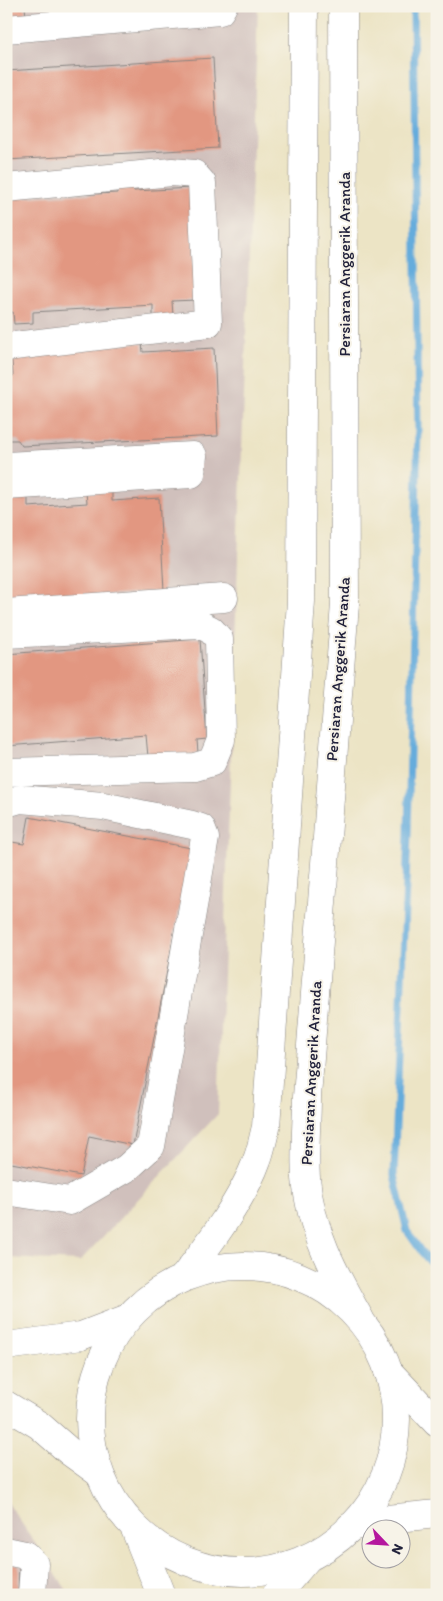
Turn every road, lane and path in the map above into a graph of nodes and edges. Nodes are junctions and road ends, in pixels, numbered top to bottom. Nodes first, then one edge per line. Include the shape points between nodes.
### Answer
1 (223, 6) edge
2 (304, 6) edge
3 (343, 6) edge
4 (6, 29) edge
5 (6, 188) edge
6 (6, 347) edge
7 (6, 466) edge
8 (6, 486) edge
9 (224, 598) dead end
10 (6, 613) edge
11 (6, 634) edge
12 (6, 772) edge
13 (6, 802) edge
14 (6, 1191) edge
15 (184, 1277) junction
16 (128, 1318) junction
17 (360, 1319) junction
18 (6, 1346) edge
19 (388, 1371) junction
20 (6, 1405) edge
21 (437, 1423) edge
22 (99, 1473) junction
23 (437, 1514) edge
24 (350, 1527) junction
25 (134, 1528) junction
26 (6, 1551) edge
27 (308, 1557) junction
28 (32, 1595) edge
29 (161, 1595) edge
30 (276, 1595) edge

1 - 4 main road via 220,11
2 - 15 main road via 301,601 266,1127 257,1161 239,1196
3 - 17 main road, Persiaran Anggerik Aranda via 345,604 307,1097 306,1178 315,1225 332,1268
5 - 6 main road via 172,172 194,174 202,183 208,323
7 - 8 main road via 193,456 191,474
9 - 10 main road
11 - 12 main road via 199,624 212,630 219,639 221,740 212,762 196,766
13 - 14 main road via 20,799 103,806 192,825 201,828 205,838 151,1146 127,1168 70,1201
15 - 16 main road via 145,1301
15 - 17 main road via 229,1266 275,1269 318,1285
16 - 18 main road via 81,1336
16 - 22 main road via 105,1352 92,1391 90,1433
17 - 19 main road via 380,1350
19 - 21 main road
19 - 24 main road via 395,1413 391,1454 376,1494
20 - 22 main road via 39,1425
22 - 25 main road via 108,1493
23 - 24 main road
24 - 27 main road
25 - 27 main road via 178,1558 229,1572 283,1567
25 - 29 main road
26 - 28 main road via 25,1555 34,1564
27 - 30 main road

